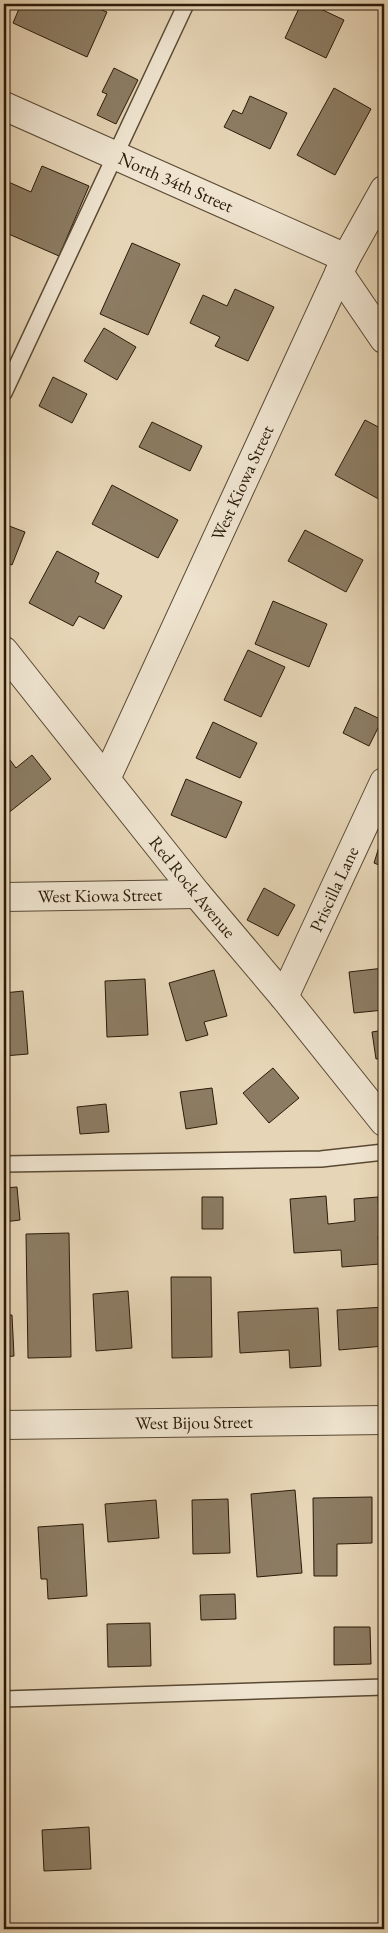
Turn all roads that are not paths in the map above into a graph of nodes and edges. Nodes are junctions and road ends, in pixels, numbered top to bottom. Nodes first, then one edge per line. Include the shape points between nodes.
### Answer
1 (186, 4) edge
2 (4, 106) edge
3 (116, 157) junction
4 (384, 190) edge
5 (343, 266) junction
6 (384, 340) edge
7 (4, 393) edge
8 (4, 651) edge
9 (106, 778) junction
10 (384, 782) edge
11 (197, 894) junction
12 (4, 897) edge
13 (284, 998) junction
14 (384, 1122) edge
15 (384, 1152) edge
16 (4, 1164) edge
17 (384, 1420) edge
18 (4, 1425) edge
19 (384, 1687) edge
20 (4, 1699) edge

1 - 3 lane
2 - 3 street, North 34th Street
3 - 5 street, North 34th Street
3 - 7 lane
4 - 5 street, West Kiowa Street
5 - 6 street
5 - 9 street, West Kiowa Street
8 - 9 street, Red Rock Avenue
9 - 11 street, Red Rock Avenue
10 - 13 street, Priscilla Lane
11 - 12 street, West Kiowa Street
11 - 13 street, Red Rock Avenue
13 - 14 street, Red Rock Avenue
15 - 16 lane via 321,1159
17 - 18 street, West Bijou Street
19 - 20 lane

